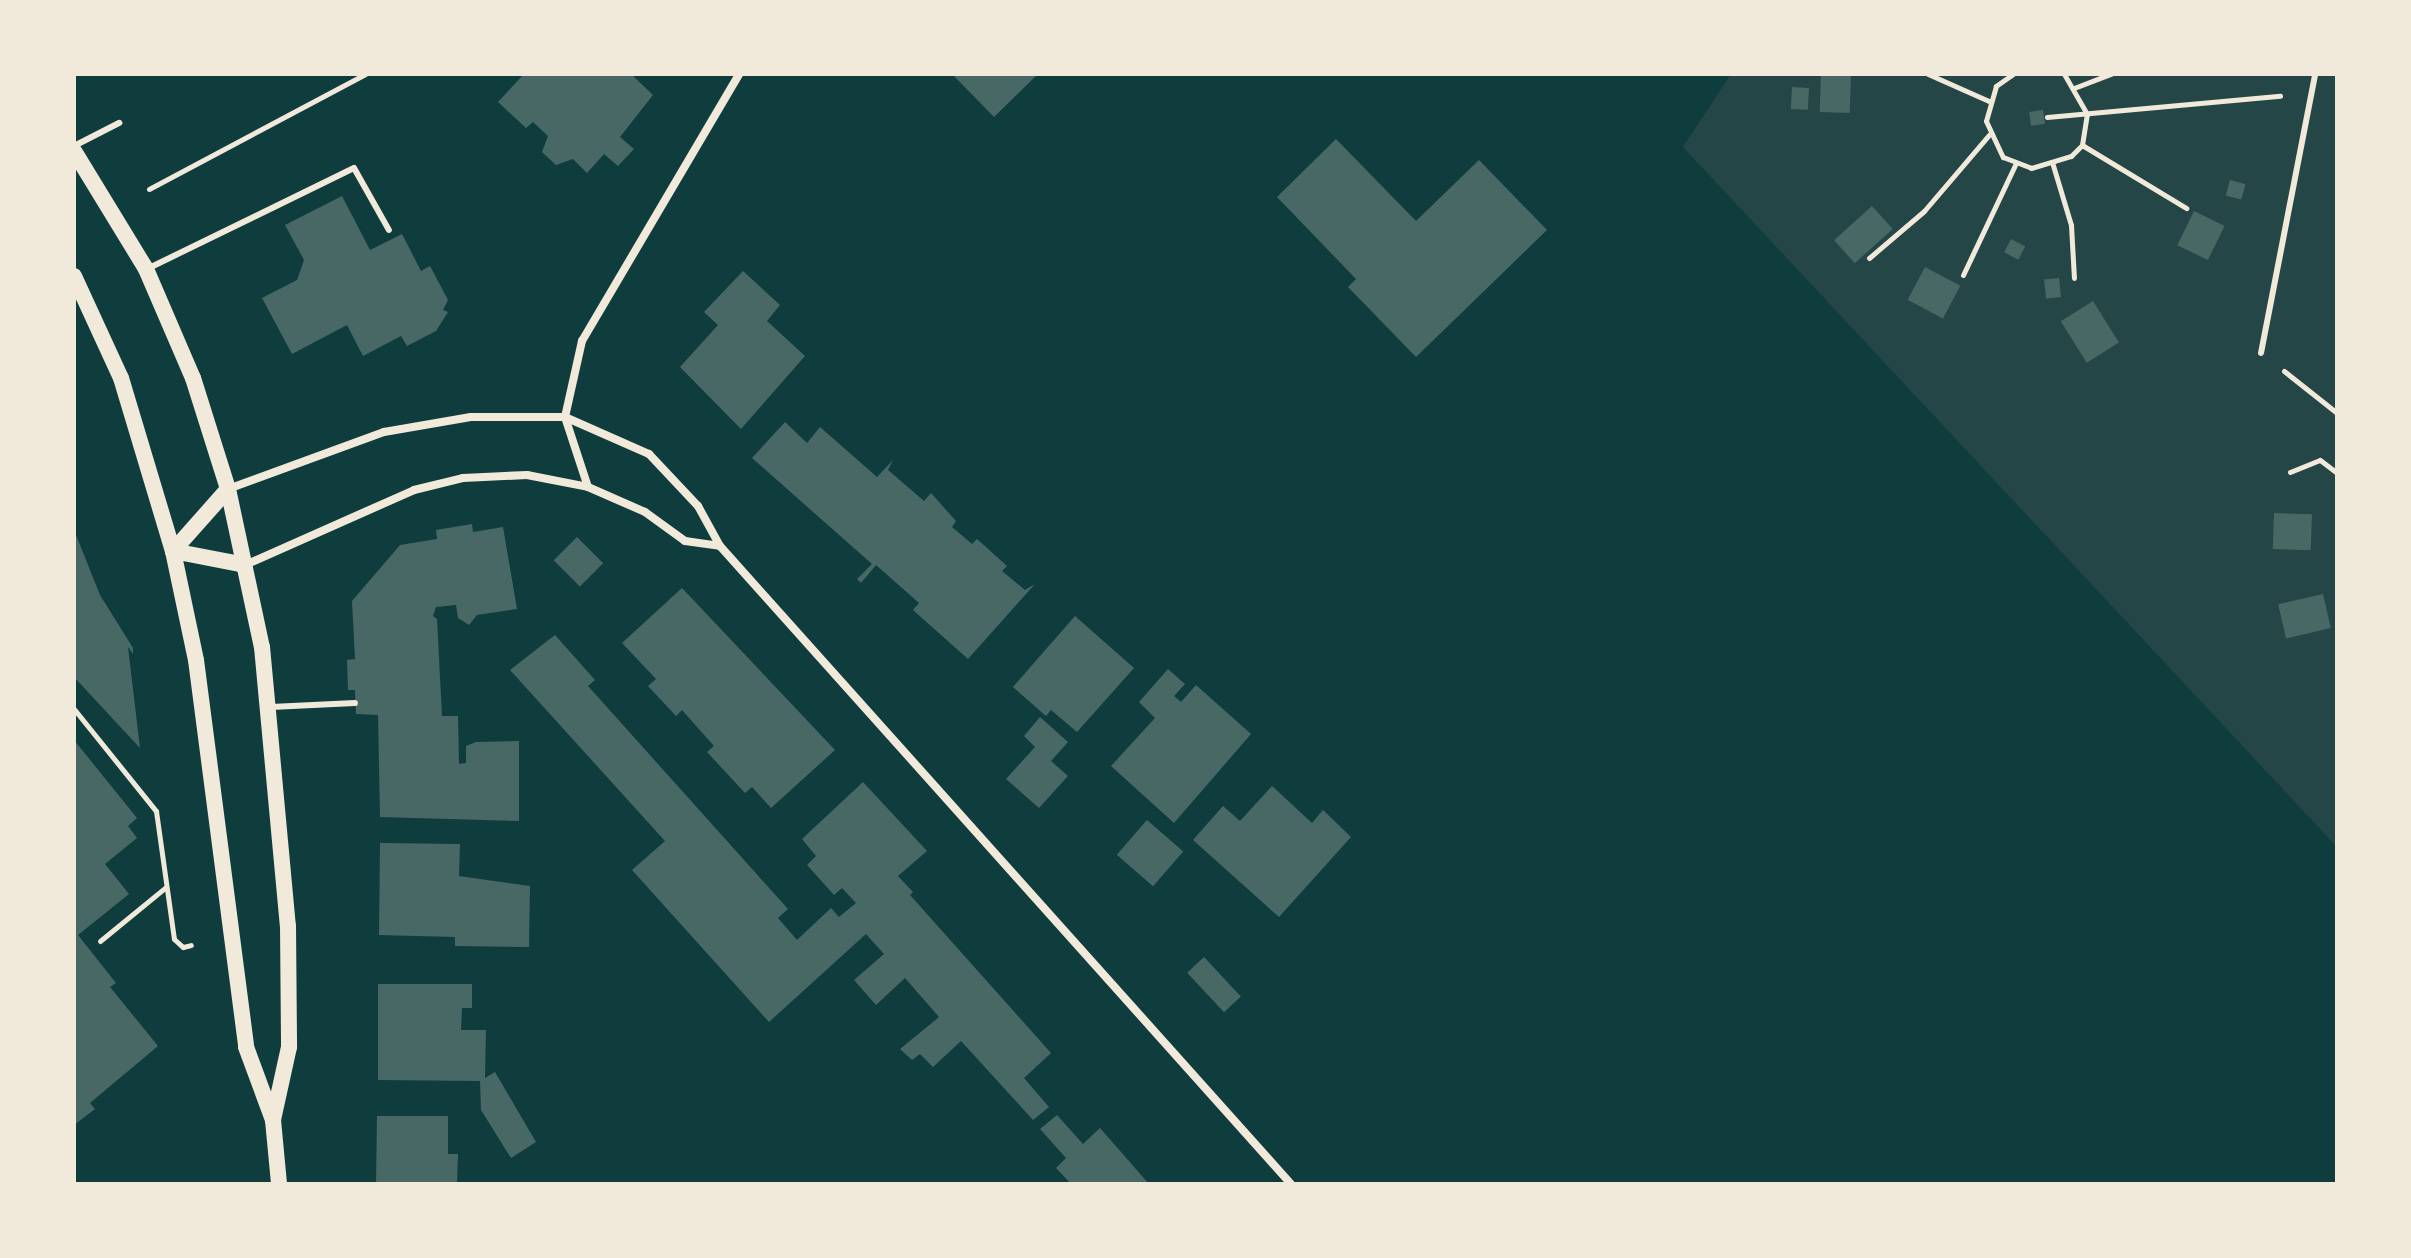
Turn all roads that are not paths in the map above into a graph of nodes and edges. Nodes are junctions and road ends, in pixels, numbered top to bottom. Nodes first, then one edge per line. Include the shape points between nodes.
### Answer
1 (739, 74) edge
2 (2315, 74) edge
3 (119, 123) dead end
4 (74, 148) edge
5 (389, 230) dead end
6 (146, 269) junction
7 (74, 276) edge
8 (2261, 353) road end
9 (565, 417) junction
10 (588, 487) junction
11 (228, 489) junction
12 (720, 546) junction
13 (173, 551) junction
14 (245, 565) junction
15 (355, 703) dead end
16 (271, 707) junction
17 (273, 1120) junction
18 (279, 1184) edge
19 (1291, 1184) edge

1 - 9 street via 582,341
2 - 8 lane
3 - 4 lane
4 - 6 main road
5 - 6 lane via 354,168
6 - 11 main road via 193,378
7 - 13 main road via 121,378
9 - 10 street
9 - 11 street via 515,414 384,432
9 - 12 street via 649,454 698,506
10 - 12 street via 645,512 685,541
10 - 14 street via 527,475 451,481 414,490
11 - 13 main road
11 - 14 main road
12 - 19 street
13 - 14 main road
13 - 17 main road via 196,660 246,1047
14 - 16 main road
15 - 16 lane
16 - 17 main road via 288,926 289,1032
17 - 18 main road

